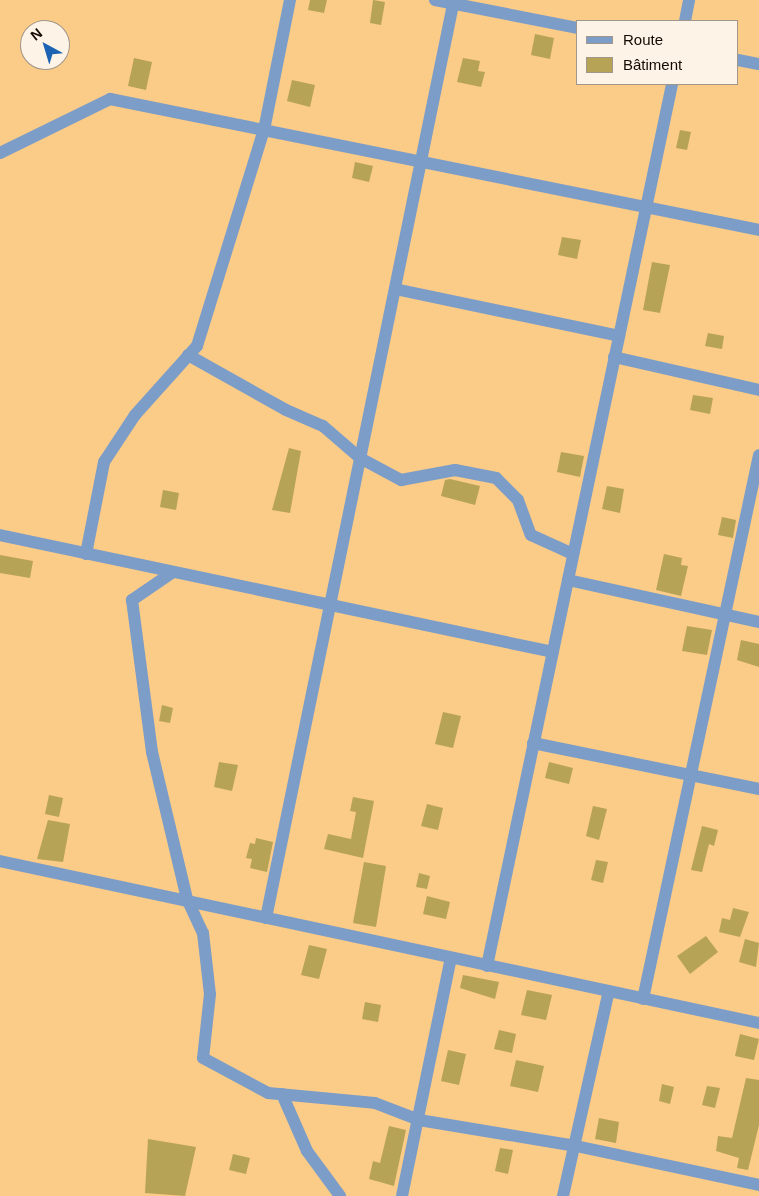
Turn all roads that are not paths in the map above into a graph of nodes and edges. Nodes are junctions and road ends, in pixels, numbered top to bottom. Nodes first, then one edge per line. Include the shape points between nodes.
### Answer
1 (290, 0) edge
2 (435, 0) edge
3 (689, 0) edge
4 (453, 2) edge
5 (685, 20) edge
6 (576, 28) edge
7 (739, 60) edge
8 (759, 64) edge
9 (672, 85) edge
10 (264, 130) junction
11 (0, 153) edge
12 (421, 162) junction
13 (646, 207) junction
14 (759, 230) edge
15 (395, 289) junction
16 (619, 336) junction
17 (188, 355) junction
18 (614, 357) junction
19 (759, 390) edge
20 (759, 455) edge
21 (360, 458) junction
22 (0, 536) edge
23 (86, 554) junction
24 (573, 554) junction
25 (173, 572) junction
26 (568, 580) junction
27 (330, 605) junction
28 (725, 615) junction
29 (759, 622) edge
30 (552, 652) junction
31 (534, 744) junction
32 (691, 776) junction
33 (759, 790) edge
34 (0, 861) edge
35 (187, 899) junction
36 (266, 918) junction
37 (451, 958) junction
38 (487, 966) junction
39 (609, 991) junction
40 (643, 999) junction
41 (759, 1023) edge
42 (282, 1094) junction
43 (419, 1120) junction
44 (576, 1146) junction
45 (759, 1185) edge
46 (340, 1196) edge
47 (402, 1196) edge
48 (563, 1196) edge

1 - 10 street
2 - 4 street
3 - 5 street
4 - 6 street
4 - 12 street
7 - 8 street
9 - 13 street
10 - 11 street via 110,99
10 - 12 street
10 - 17 street via 197,346
12 - 13 street
12 - 15 street
13 - 14 street
13 - 16 street
15 - 16 street
15 - 21 street
16 - 18 street
17 - 21 street via 286,410 323,426
17 - 23 street via 135,416 104,462
18 - 19 street
18 - 24 street
20 - 28 street
21 - 24 street via 401,480 456,470 496,478 518,500 531,535
21 - 27 street
22 - 23 street
23 - 25 street
24 - 26 street
25 - 27 street
25 - 35 street via 132,600 152,752
26 - 28 street
26 - 30 street
27 - 30 street
27 - 36 street
28 - 29 street
28 - 32 street
30 - 31 street
31 - 32 street
31 - 38 street
32 - 33 street
32 - 40 street
34 - 35 street
35 - 36 street
35 - 42 street via 203,933 210,994 203,1058 268,1093
36 - 37 street
37 - 38 street
37 - 43 street
38 - 39 street
39 - 40 street
39 - 44 street
40 - 41 street
42 - 43 street via 375,1103
42 - 46 street via 307,1151
43 - 44 street
43 - 47 street
44 - 45 street
44 - 48 street

